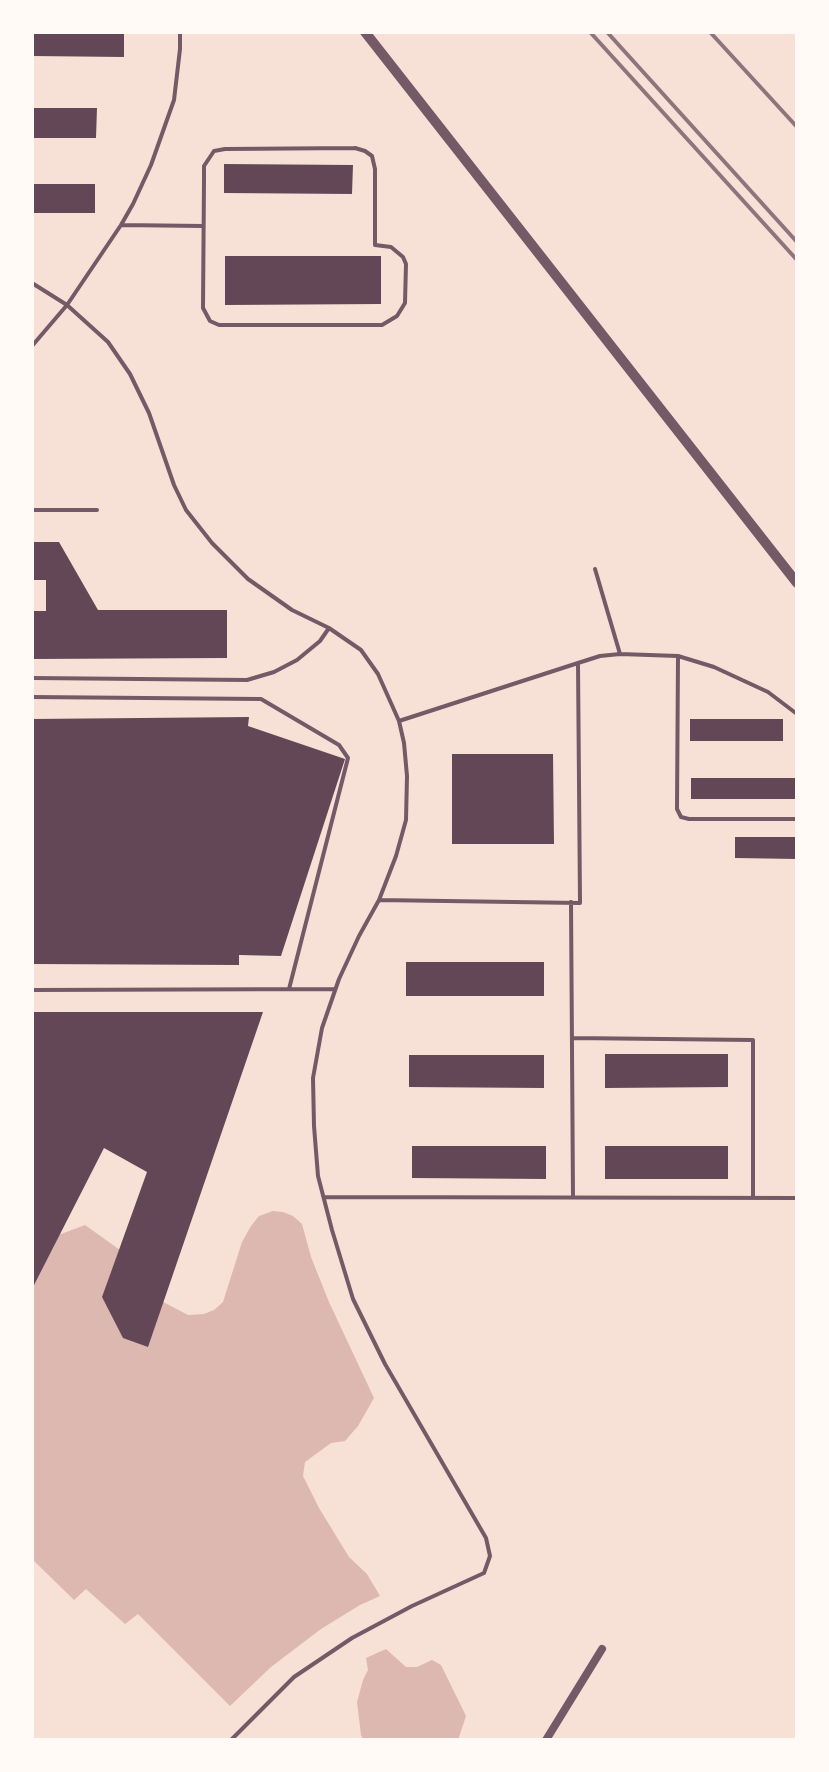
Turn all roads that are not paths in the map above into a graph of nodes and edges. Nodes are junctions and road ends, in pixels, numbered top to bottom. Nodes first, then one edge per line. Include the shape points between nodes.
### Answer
1 (180, 32) edge
2 (365, 32) edge
3 (121, 225) junction
4 (203, 226) junction
5 (32, 283) edge
6 (67, 305) junction
7 (32, 346) edge
8 (32, 510) edge
9 (97, 510) dead end
10 (595, 569) dead end
11 (797, 583) edge
12 (329, 628) junction
13 (620, 654) junction
14 (678, 656) junction
15 (578, 663) junction
16 (32, 678) edge
17 (32, 697) edge
18 (797, 714) edge
19 (399, 721) junction
20 (797, 819) edge
21 (379, 900) junction
22 (571, 902) junction
23 (289, 989) junction
24 (335, 989) junction
25 (32, 990) edge
26 (572, 1038) junction
27 (324, 1197) junction
28 (573, 1197) junction
29 (753, 1198) junction
30 (797, 1198) edge
31 (602, 1649) dead end
32 (231, 1740) edge
33 (546, 1740) edge

1 - 3 lane via 174,100 151,165
2 - 11 street
3 - 4 lane
3 - 6 lane
4 - 4 lane via 203,308 219,325 382,325 405,303 403,257 391,247 375,245 375,169 365,151 214,151 204,166
5 - 6 lane
6 - 7 lane
6 - 12 lane via 108,342 130,374 186,510 212,543 248,579
8 - 9 lane
10 - 13 lane
12 - 16 lane via 297,660 247,680
12 - 19 lane via 361,650
13 - 14 lane
13 - 15 lane
14 - 18 lane via 768,692
14 - 20 lane via 681,817
15 - 19 lane
15 - 22 lane via 580,903
17 - 23 lane via 261,699 339,745 348,758
19 - 21 lane via 407,776 406,820
21 - 22 lane
21 - 24 lane
22 - 26 lane
23 - 24 lane
23 - 25 lane
24 - 27 lane via 313,1078 318,1176
26 - 28 lane
26 - 29 lane via 753,1040
27 - 28 lane
27 - 32 lane via 353,1299 486,1538 490,1556 484,1573 352,1638 294,1677
28 - 29 lane
29 - 30 lane
31 - 33 street

